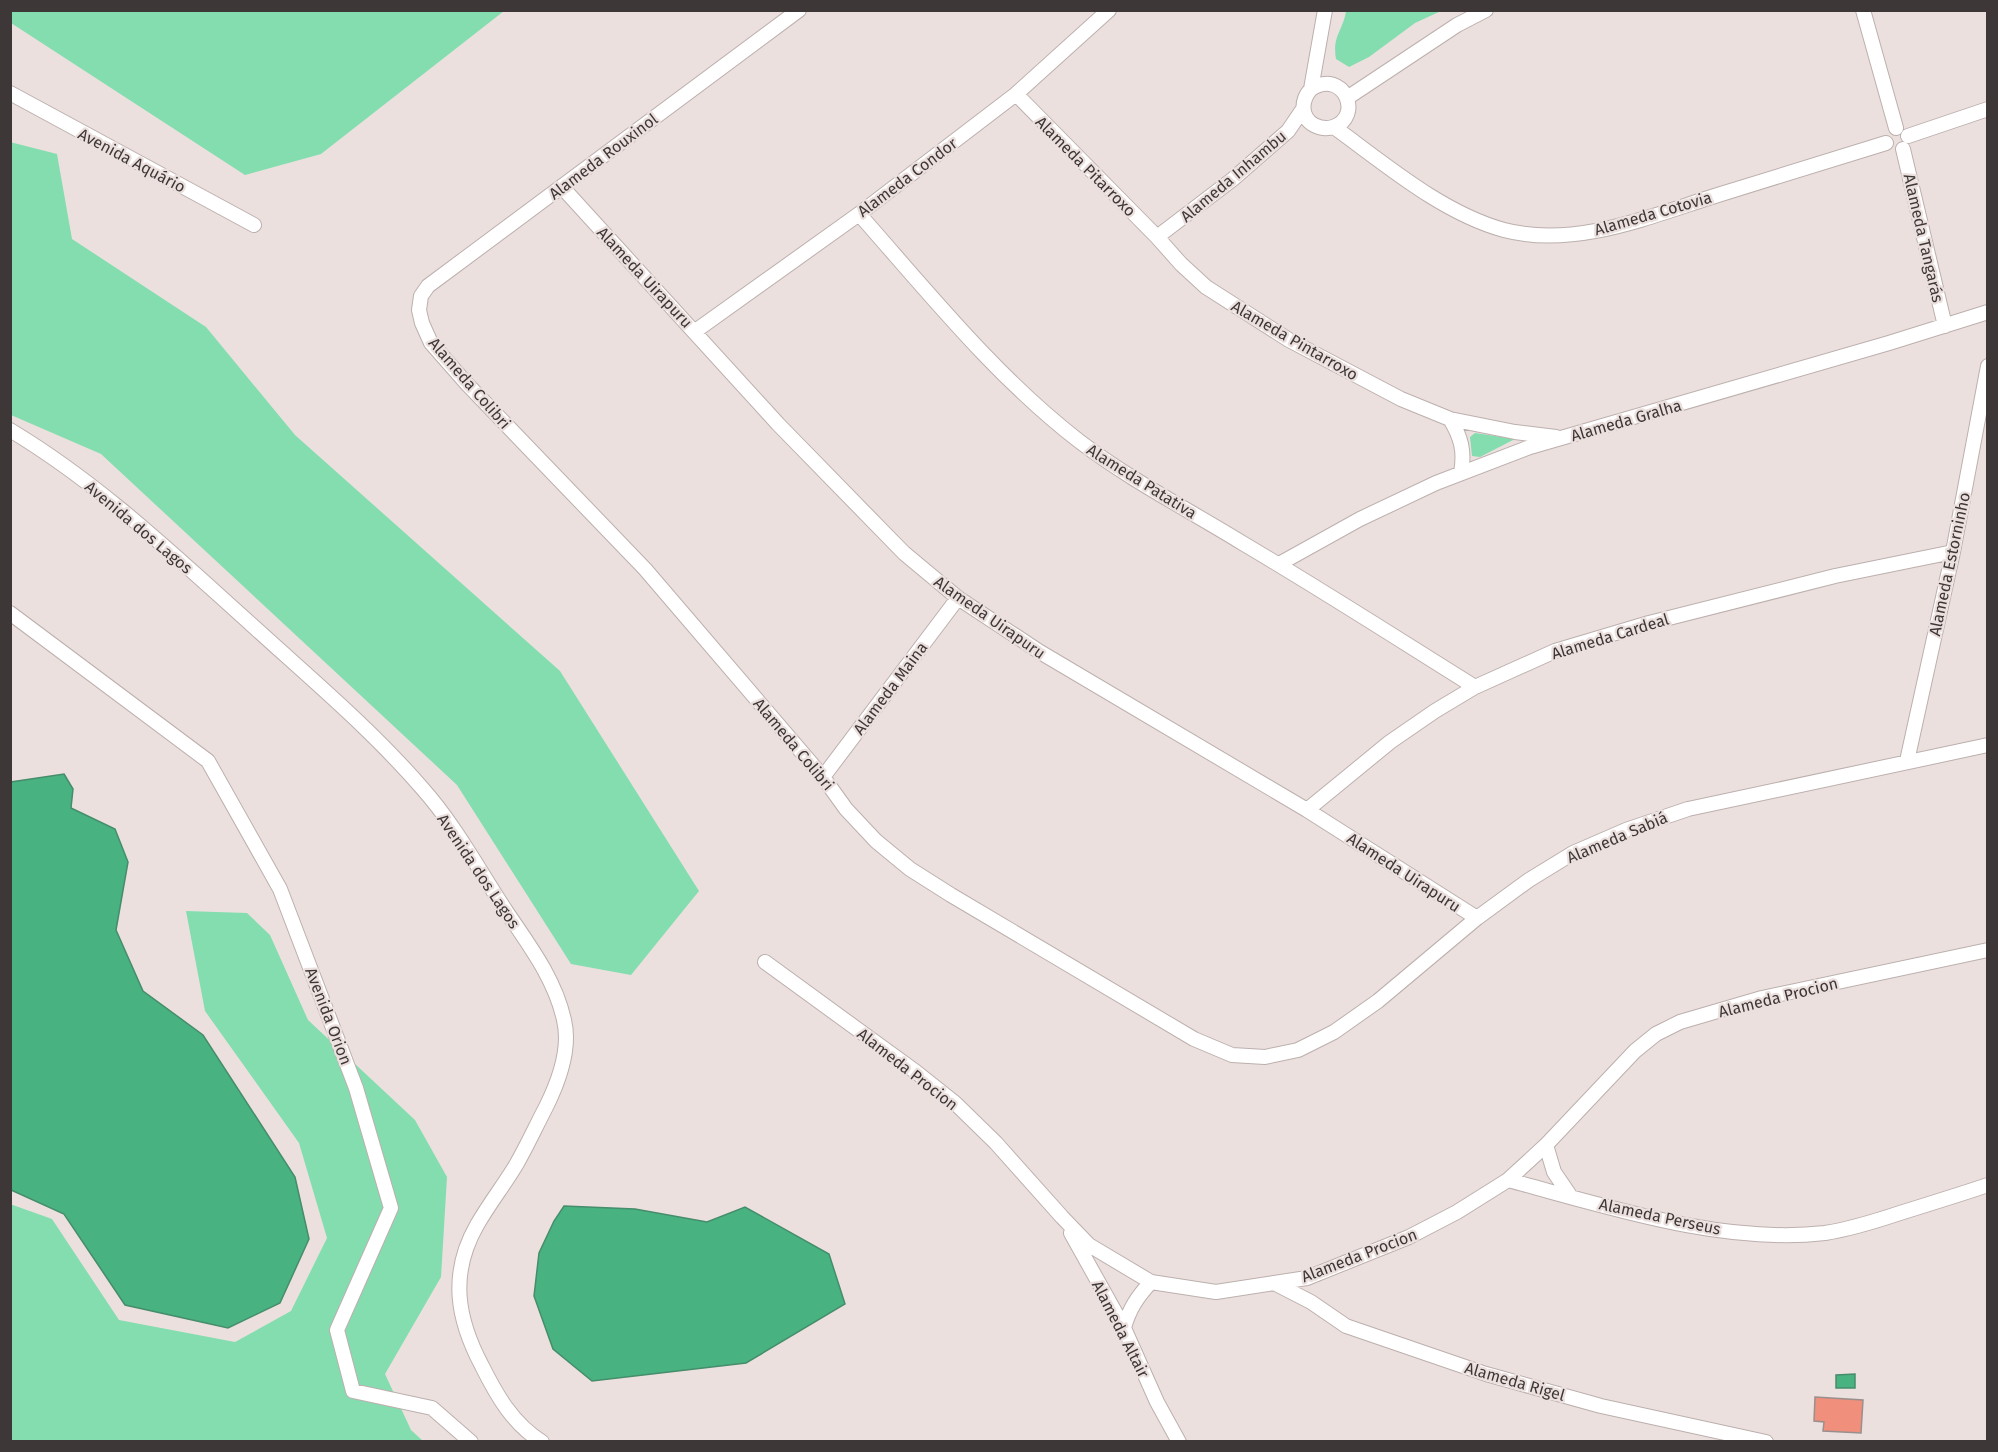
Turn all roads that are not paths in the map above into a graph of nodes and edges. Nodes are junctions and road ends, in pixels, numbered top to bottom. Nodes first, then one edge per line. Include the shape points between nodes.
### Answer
1 (799, 10) edge
2 (1109, 10) edge
3 (1325, 10) edge
4 (1486, 10) edge
5 (1863, 10) edge
6 (1311, 89) junction
7 (10, 93) edge
8 (1016, 94) junction
9 (1347, 98) junction
10 (1988, 108) edge
11 (1303, 109) junction
12 (1334, 127) junction
13 (1896, 128) junction
14 (1908, 136) junction
15 (1886, 143) junction
16 (1903, 149) junction
17 (562, 187) junction
18 (859, 214) junction
19 (254, 225) dead end
20 (1157, 237) junction
21 (419, 309) joint
22 (1988, 312) edge
23 (1945, 326) junction
24 (694, 332) junction
25 (1988, 366) edge
26 (1450, 418) junction
27 (10, 430) edge
28 (1564, 438) junction
29 (1461, 473) junction
30 (1953, 552) junction
31 (1279, 564) junction
32 (958, 598) junction
33 (10, 613) edge
34 (1475, 687) junction
35 (1988, 745) edge
36 (1908, 761) junction
37 (823, 777) junction
38 (1307, 810) junction
39 (1477, 918) junction
40 (1988, 950) edge
41 (765, 962) dead end
42 (1265, 1057) joint
43 (1546, 1145) junction
44 (1508, 1180) junction
45 (1988, 1185) edge
46 (1571, 1197) junction
47 (1062, 1218) junction
48 (1151, 1282) junction
49 (1276, 1284) junction
50 (1124, 1328) junction
51 (471, 1442) edge
52 (542, 1442) edge
53 (1179, 1442) edge
54 (1766, 1442) edge

1 - 17 street, Alameda Rouxinol
2 - 8 street, Alameda Condor
3 - 6 street
4 - 9 street
5 - 13 street
6 - 9 street via 1331,84 1344,91
6 - 11 street
7 - 19 street, Avenida Aquário
8 - 18 street, Alameda Condor
8 - 20 street, Alameda Pitarroxo
9 - 12 street via 1348,112
10 - 14 street
11 - 12 street via 1314,125
11 - 20 street, Alameda Inhambu via 1288,131
12 - 15 street, Alameda Cotovia via 1414,186 1464,214 1502,229 1550,236 1629,222
13 - 14 street
13 - 15 street via 1887,133
14 - 16 street
15 - 16 street via 1893,150
16 - 23 street, Alameda Tangarás
17 - 21 street, Alameda Rouxinol via 428,286
17 - 24 street, Alameda Uirapuru
18 - 24 street, Alameda Condor
18 - 31 street, Alameda Patativa via 962,331 1080,441
20 - 26 street, Alameda Pintarroxo via 1206,287 1289,340 1401,399
21 - 37 street, Alameda Colibri via 431,343 645,569
22 - 23 street, Alameda Gralha
23 - 28 street, Alameda Gralha
24 - 32 street, Alameda Uirapuru via 904,553
25 - 30 street, Alameda Estorninho
26 - 28 street, Alameda Pintarroxo
26 - 29 street via 1462,445
27 - 52 street, Avenida dos Lagos via 50,454 130,516 384,747 424,789 537,957 558,997 566,1024 560,1080 518,1163 476,1227 462,1258 458,1280 469,1342 509,1412
28 - 29 street, Alameda Gralha
29 - 31 street, Alameda Gralha via 1360,519
30 - 34 street, Alameda Cardeal via 1835,576 1649,623 1555,651
30 - 36 street, Alameda Estorninho
31 - 34 street, Alameda Patativa
32 - 37 street, Alameda Maina
32 - 38 street, Alameda Uirapuru via 1040,652
33 - 51 street, Avenida Orion via 208,761 280,890 356,1088 391,1208 337,1330 353,1391 432,1408
34 - 38 street, Alameda Cardeal via 1390,742
35 - 36 street, Alameda Sabiá
36 - 39 street, Alameda Sabiá via 1688,809 1626,830 1573,853
37 - 42 street, Alameda Colibri via 876,841 951,895 1194,1039 1232,1055
38 - 39 street, Alameda Uirapuru
39 - 42 street, Alameda Sabiá via 1378,1001 1334,1032 1298,1050
40 - 43 street, Alameda Procion via 1762,998 1680,1022 1635,1051
41 - 47 street, Alameda Procion via 955,1103
43 - 44 street, Alameda Procion
43 - 46 street via 1554,1172
44 - 46 street, Alameda Perseus
44 - 49 street, Alameda Procion via 1409,1237 1307,1278
45 - 46 street, Alameda Perseus via 1871,1222 1794,1235 1682,1224
47 - 48 street, Alameda Procion via 1089,1245
47 - 50 street, Alameda Altair
48 - 49 street, Alameda Procion via 1216,1292
48 - 50 street via 1128,1313
49 - 54 street, Alameda Rigel via 1346,1326 1486,1374 1601,1406
50 - 53 street, Alameda Altair

